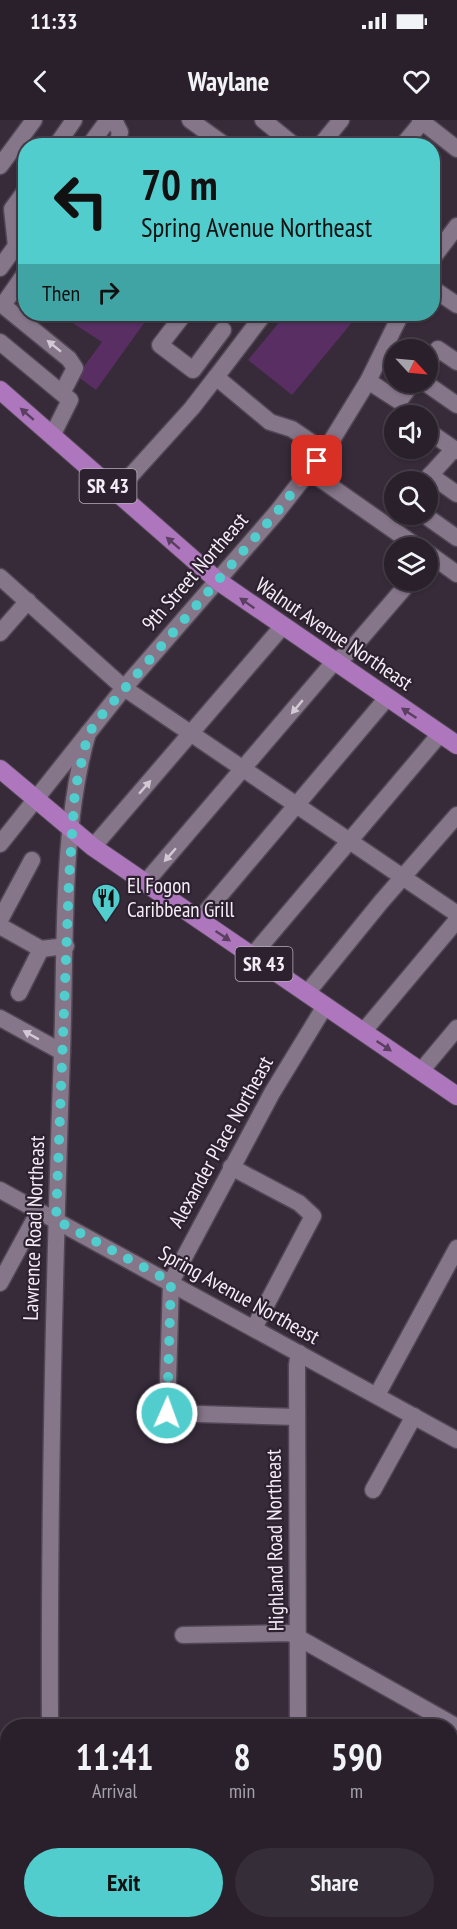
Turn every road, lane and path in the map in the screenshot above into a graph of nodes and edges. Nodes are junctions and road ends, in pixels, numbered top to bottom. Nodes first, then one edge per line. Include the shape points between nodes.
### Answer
1 (34, 120) edge
2 (74, 120) edge
3 (108, 120) edge
4 (114, 120) edge
5 (190, 120) edge
6 (263, 120) edge
7 (342, 120) edge
8 (421, 121) edge
9 (21, 138) edge
10 (62, 138) edge
11 (95, 138) edge
12 (119, 138) edge
13 (215, 138) edge
14 (285, 138) edge
15 (327, 138) edge
16 (408, 138) edge
17 (18, 142) edge
18 (457, 149) edge
19 (0, 166) edge
20 (18, 201) edge
21 (456, 229) edge
22 (440, 249) edge
23 (10, 252) edge
24 (18, 283) edge
25 (440, 293) edge
26 (1, 304) edge
27 (457, 304) edge
28 (18, 318) edge
29 (22, 321) edge
30 (179, 321) edge
31 (259, 321) edge
32 (398, 321) edge
33 (223, 330) dead end
34 (0, 342) edge
35 (438, 349) edge
36 (457, 362) edge
37 (216, 377) junction
38 (368, 381) junction
39 (0, 390) edge
40 (438, 392) edge
41 (62, 393) junction
42 (399, 405) edge
43 (457, 405) edge
44 (52, 436) junction
45 (438, 438) edge
46 (455, 450) edge
47 (324, 451) junction
48 (309, 471) junction
49 (434, 471) edge
50 (438, 484) edge
51 (116, 492) junction
52 (457, 494) edge
53 (384, 515) edge
54 (396, 525) edge
55 (438, 525) edge
56 (408, 537) edge
57 (457, 538) edge
58 (438, 562) edge
59 (457, 574) edge
60 (0, 577) edge
61 (218, 580) junction
62 (402, 591) edge
63 (28, 601) junction
64 (282, 627) junction
65 (0, 633) edge
66 (334, 662) junction
67 (124, 688) junction
68 (387, 698) junction
69 (88, 734) junction
70 (192, 734) junction
71 (440, 734) junction
72 (457, 746) edge
73 (0, 769) edge
74 (244, 770) junction
75 (36, 800) junction
76 (296, 805) junction
77 (457, 815) edge
78 (72, 830) junction
79 (349, 841) junction
80 (0, 844) edge
81 (93, 847) junction
82 (32, 860) dead end
83 (403, 877) junction
84 (145, 883) junction
85 (457, 914) edge
86 (0, 920) edge
87 (199, 920) junction
88 (457, 920) edge
89 (0, 926) edge
90 (66, 946) junction
91 (41, 950) junction
92 (252, 956) junction
93 (19, 993) dead end
94 (307, 993) junction
95 (325, 1006) junction
96 (0, 1018) edge
97 (457, 1028) edge
98 (363, 1032) junction
99 (62, 1052) junction
100 (421, 1071) junction
101 (457, 1096) edge
102 (231, 1167) junction
103 (0, 1190) edge
104 (39, 1210) junction
105 (56, 1220) junction
106 (457, 1248) edge
107 (171, 1282) junction
108 (0, 1284) edge
109 (254, 1328) junction
110 (299, 1353) junction
111 (377, 1395) junction
112 (414, 1416) junction
113 (297, 1418) junction
114 (457, 1440) edge
115 (372, 1490) dead end
116 (183, 1635) dead end
117 (299, 1639) junction
118 (50, 1719) edge
119 (298, 1719) edge
120 (443, 1719) edge
121 (301, 1929) edge
122 (310, 1929) edge

1 - 9 street
2 - 10 street
3 - 11 street
4 - 12 street
5 - 13 street
6 - 14 street
7 - 15 street
8 - 16 street
8 - 18 street
17 - 19 street
20 - 23 street via 12,209
21 - 22 street
24 - 26 street
25 - 27 street
28 -> 26 street
41 -> 29 street via 75,368
30 - 33 street via 160,345 193,370
31 - 37 street
32 - 38 street, 9th Street Northeast
34 - 41 street
35 - 36 street
37 - 47 street via 270,422 292,429
37 - 51 street
38 - 42 street
38 - 47 street, 9th Street Northeast
44 -> 39 main road, Walnut Avenue Northeast / SR 43
40 - 43 street
41 - 44 street via 70,400
44 - 51 main road, Walnut Avenue Northeast / SR 43
45 - 46 street
46 - 49 street
47 - 48 street, 9th Street Northeast
48 - 53 street
48 - 61 street, 9th Street Northeast
50 - 52 street
61 -> 51 main road, Walnut Avenue Northeast / SR 43
54 - 56 street
55 - 57 street
58 - 59 street
60 - 63 street
64 -> 61 main road, Walnut Avenue Northeast / SR 43
61 - 67 street, 9th Street Northeast
62 - 66 street via 350,652
63 - 65 street
63 - 67 street
64 - 66 main road, Walnut Avenue Northeast / SR 43
64 - 70 street
66 - 68 main road, Walnut Avenue Northeast / SR 43
66 -> 74 street
67 - 69 street, 9th Street Northeast
67 - 70 street
71 -> 68 main road, Walnut Avenue Northeast / SR 43
68 - 76 street
69 - 75 street, 9th Street Northeast
69 - 78 street, Lawrence Road Northeast via 78,766
70 - 74 street
81 -> 70 street
71 - 72 main road, Walnut Avenue Northeast / SR 43
71 - 79 street
73 - 75 main road, SR 43
74 - 76 street
74 -> 84 street
75 - 78 main road, SR 43
75 - 80 street, 9th Street Northeast
76 - 79 street
76 - 87 street
77 - 83 street
78 - 81 main road, SR 43
78 - 90 street, Lawrence Road Northeast
79 - 83 street
79 - 92 street
81 - 84 main road, SR 43
82 - 86 street
83 - 85 street
83 - 94 street
84 - 87 main road, SR 43
87 -> 92 main road, SR 43
88 - 98 street
89 - 91 street
90 - 91 street
90 - 99 street, Lawrence Road Northeast
91 - 93 street
92 - 94 main road, SR 43
94 - 95 main road, SR 43
95 - 98 main road, SR 43
95 - 102 street, Alexander Place Northeast
99 -> 96 street
97 - 100 street
98 -> 100 main road, SR 43
99 - 105 street, Lawrence Road Northeast
100 - 101 main road, SR 43
102 - 107 street, Alexander Place Northeast
102 - 109 street via 299,1203 313,1216
103 - 104 street, Spring Avenue Northeast
104 - 105 street, Spring Avenue Northeast
104 - 108 street
105 - 107 street, Spring Avenue Northeast
105 - 118 street, Lawrence Road Northeast
106 - 111 street
107 - 109 street, Spring Avenue Northeast
107 - 113 street, Alexander Place Northeast via 167,1413
109 - 110 street, Spring Avenue Northeast
110 - 111 street, Spring Avenue Northeast
110 - 113 street, Highland Road Northeast
111 - 112 street, Spring Avenue Northeast
112 - 114 street, Spring Avenue Northeast
112 - 115 street
113 - 117 street, Highland Road Northeast
116 - 117 street via 290,1633
117 - 119 street, Highland Road Northeast
117 - 120 street
121 - 122 street

